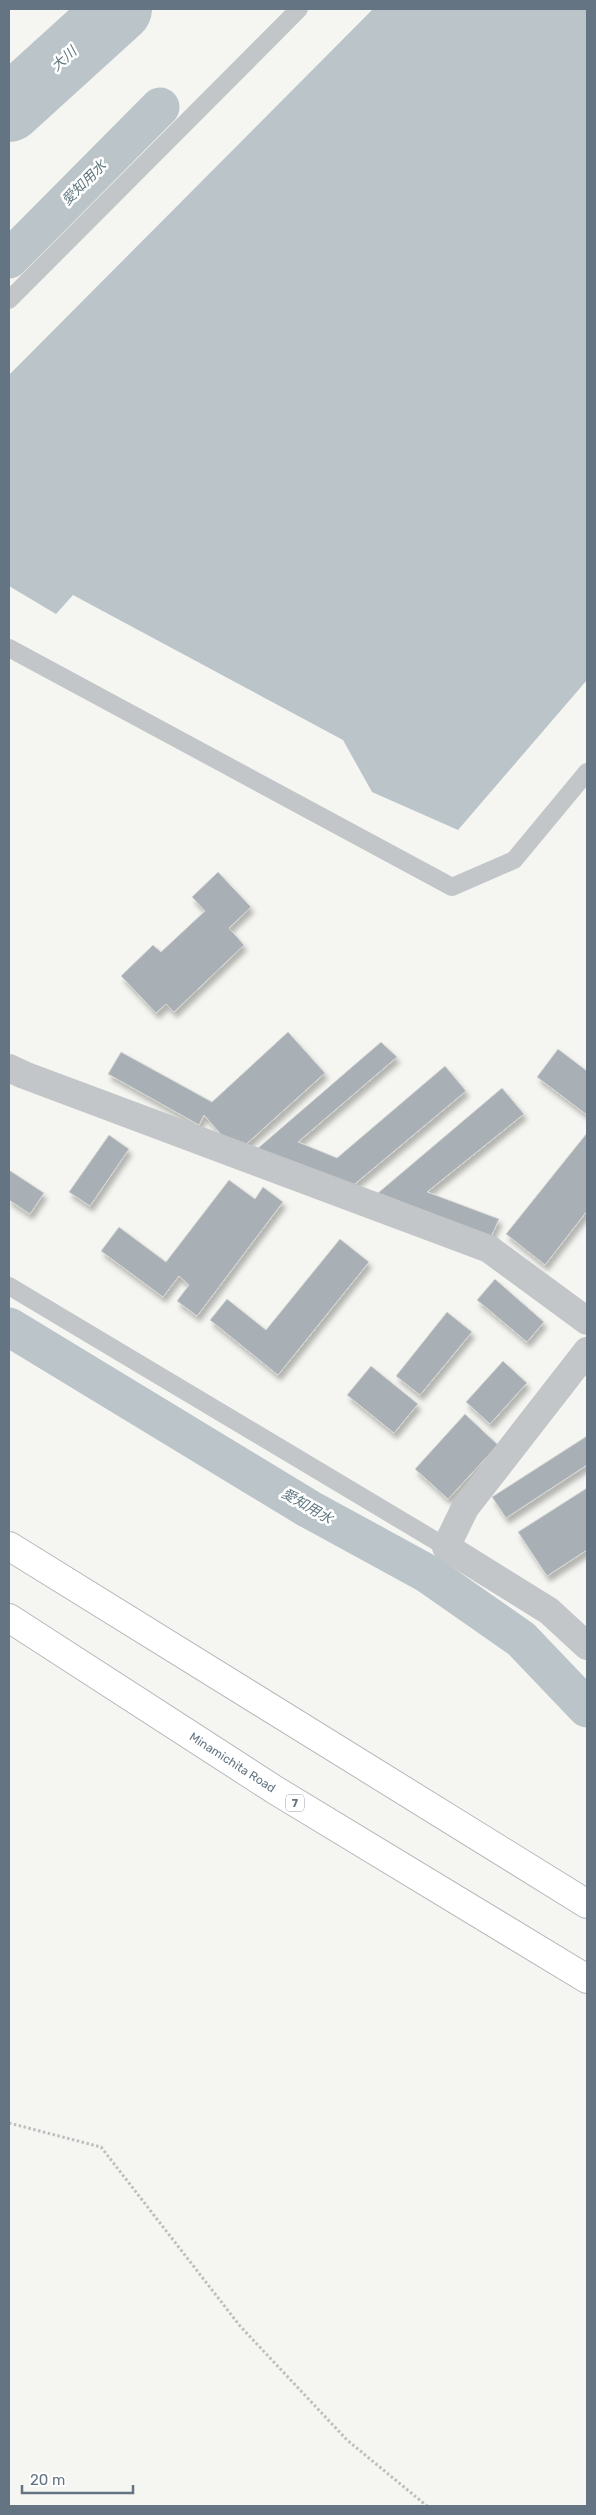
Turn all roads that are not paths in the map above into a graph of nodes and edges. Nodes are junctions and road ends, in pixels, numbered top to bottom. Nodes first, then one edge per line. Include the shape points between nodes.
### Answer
1 (299, 9) edge
2 (9, 300) edge
3 (9, 648) edge
4 (587, 772) edge
5 (9, 1068) edge
6 (9, 1286) edge
7 (587, 1321) edge
8 (587, 1351) edge
9 (9, 1546) edge
10 (446, 1548) junction
11 (9, 1618) edge
12 (587, 1646) edge
13 (587, 1904) edge
14 (587, 1979) edge

1 - 2 lane
3 - 4 lane via 452,888 514,860
5 - 7 street via 489,1249
6 - 10 lane
8 - 10 street via 465,1508
9 - 13 highway
10 - 12 street via 549,1611
11 - 14 highway, Minamichita Road / 7 via 275,1790

